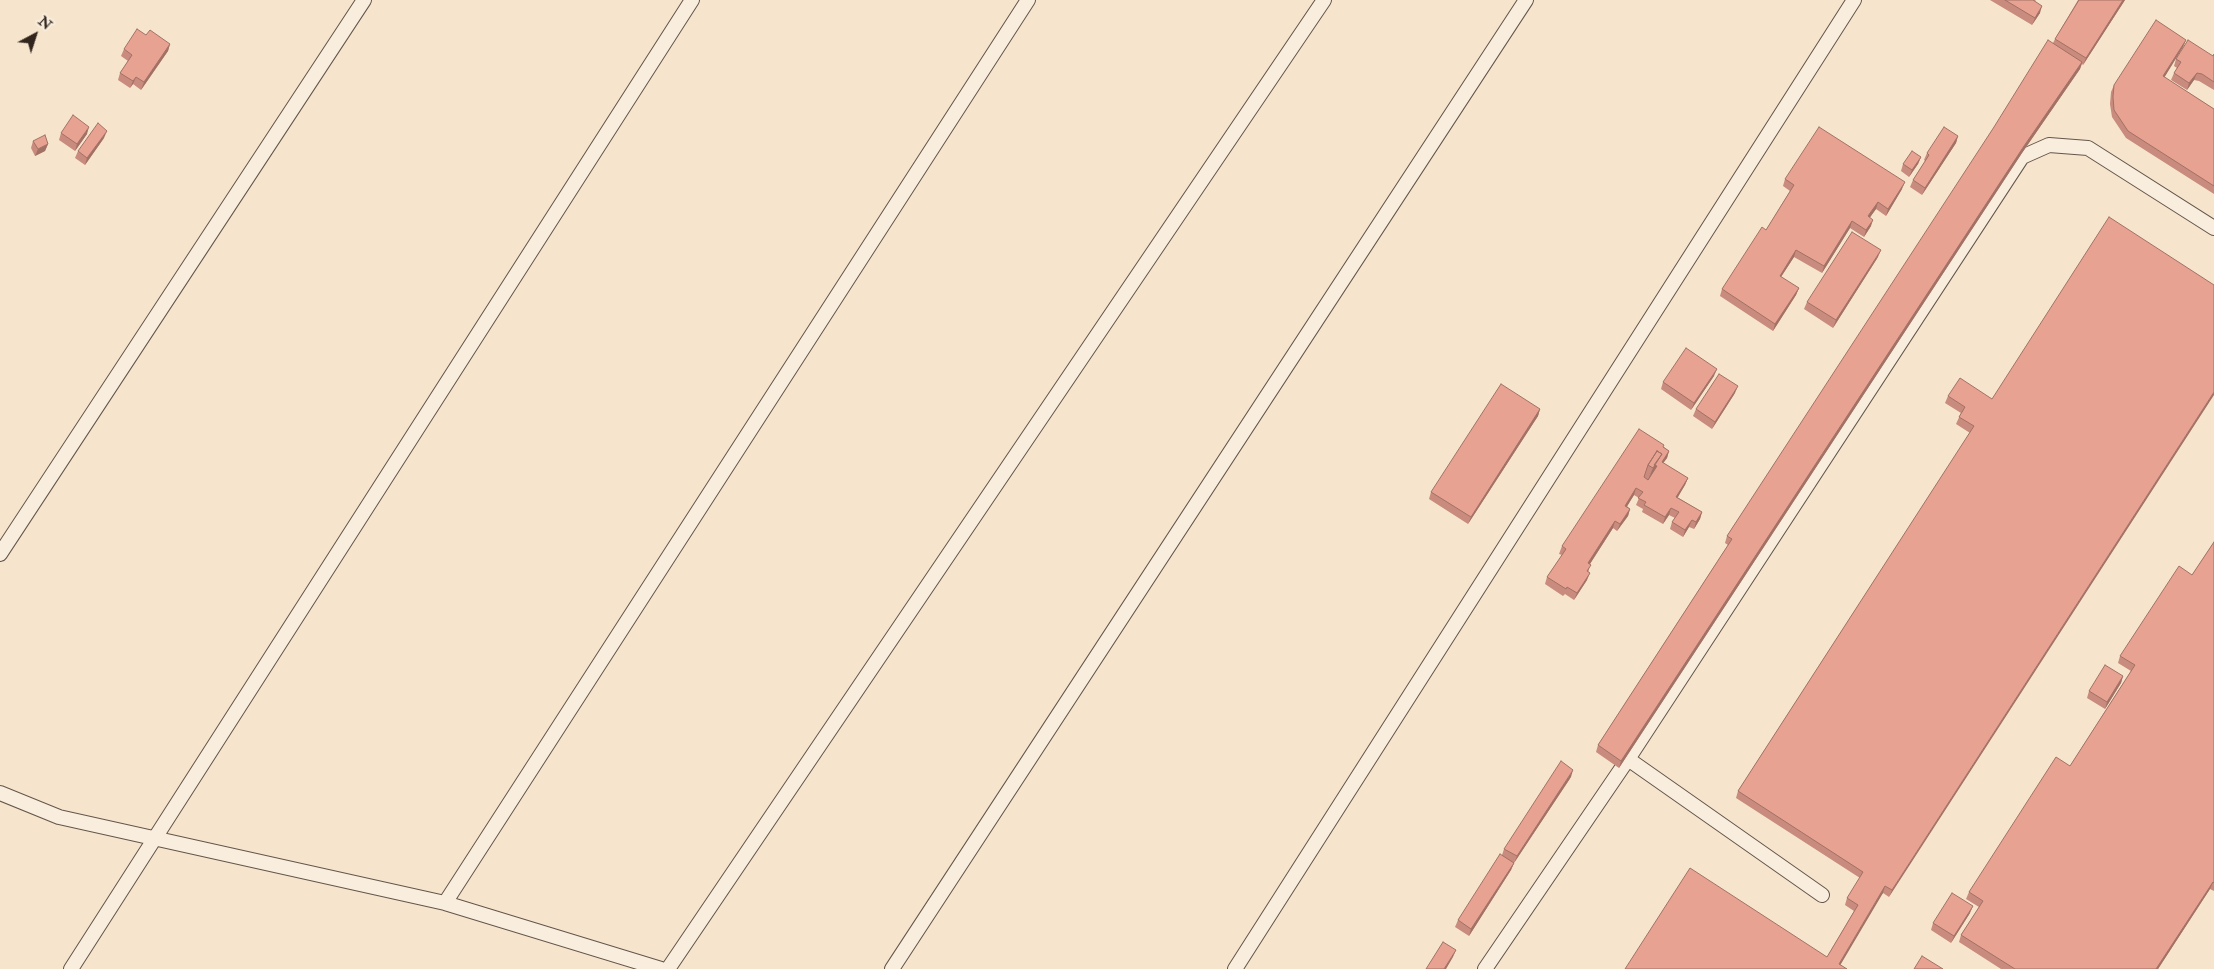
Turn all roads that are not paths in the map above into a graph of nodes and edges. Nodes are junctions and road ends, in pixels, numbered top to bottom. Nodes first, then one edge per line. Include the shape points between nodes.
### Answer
1 (364, 0) edge
2 (692, 0) edge
3 (1028, 0) edge
4 (1324, 0) edge
5 (1526, 0) edge
6 (1854, 0) edge
7 (2214, 228) edge
8 (0, 554) edge
9 (1628, 759) junction
10 (0, 793) edge
11 (153, 839) junction
12 (1822, 895) dead end
13 (445, 903) junction
14 (71, 969) edge
15 (661, 969) edge
16 (668, 969) edge
17 (892, 969) edge
18 (1235, 969) edge
19 (1485, 969) edge

1 - 8 lane
2 - 11 lane
3 - 13 lane
4 - 16 lane
5 - 17 lane
6 - 18 lane
7 - 9 lane via 2088,148 2049,145 2022,158
9 - 12 lane
9 - 19 lane
10 - 11 lane via 59,817
11 - 13 lane
11 - 14 lane
13 - 15 lane

